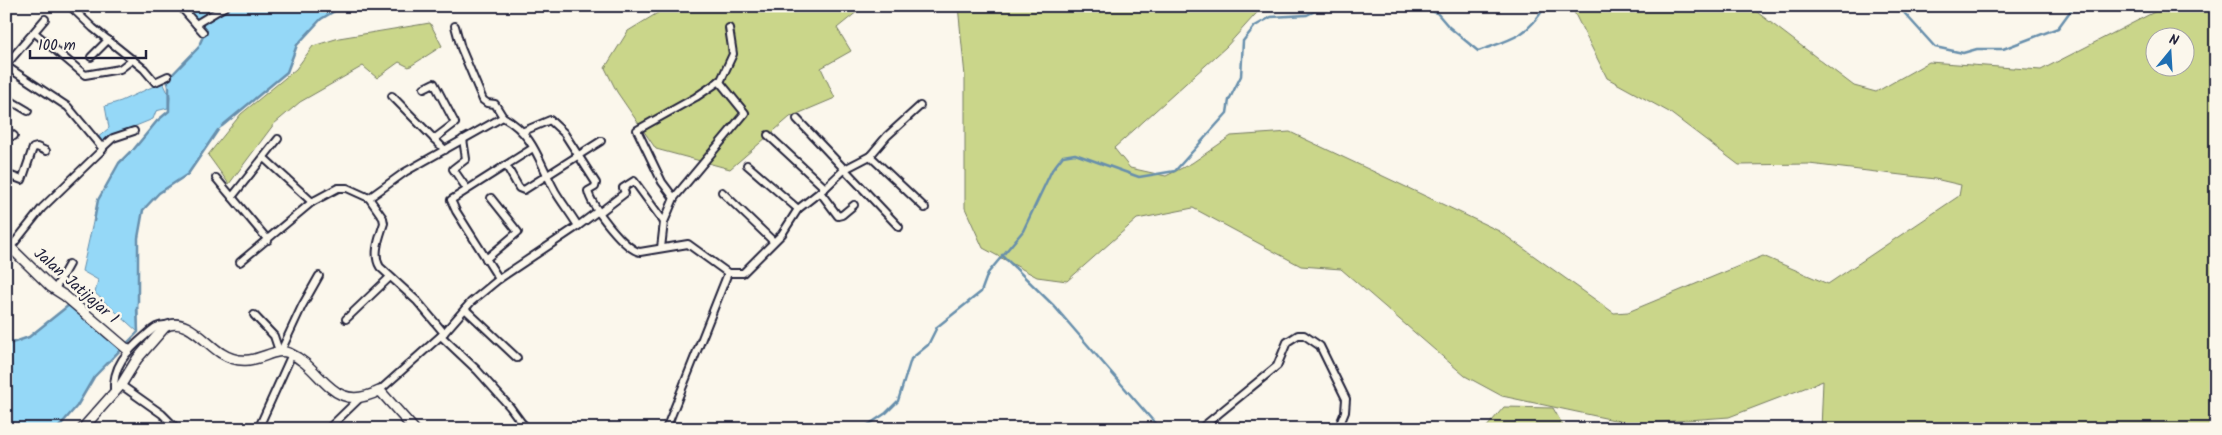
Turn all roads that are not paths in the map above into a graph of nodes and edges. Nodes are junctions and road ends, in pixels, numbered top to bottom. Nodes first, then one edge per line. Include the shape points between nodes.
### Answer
1 (70, 6) edge
2 (180, 6) edge
3 (226, 6) edge
4 (45, 19) dead end
5 (197, 23) junction
6 (456, 26) dead end
7 (729, 28) dead end
8 (203, 32) dead end
9 (35, 33) junction
10 (108, 40) junction
11 (91, 57) dead end
12 (133, 60) junction
13 (6, 66) edge
14 (168, 76) dead end
15 (719, 81) junction
16 (424, 88) dead end
17 (392, 96) dead end
18 (6, 98) edge
19 (920, 106) dead end
20 (28, 111) dead end
21 (503, 117) junction
22 (797, 120) dead end
23 (6, 130) edge
24 (134, 131) dead end
25 (524, 131) junction
26 (768, 135) dead end
27 (14, 136) dead end
28 (278, 139) dead end
29 (434, 139) junction
30 (463, 140) junction
31 (601, 141) dead end
32 (102, 148) junction
33 (533, 148) junction
34 (445, 150) junction
35 (46, 151) dead end
36 (581, 156) junction
37 (870, 156) junction
38 (264, 158) junction
39 (506, 165) junction
40 (747, 165) dead end
41 (845, 169) junction
42 (6, 174) edge
43 (548, 174) junction
44 (216, 178) dead end
45 (467, 189) junction
46 (823, 190) junction
47 (722, 192) dead end
48 (232, 197) junction
49 (369, 198) junction
50 (491, 198) dead end
51 (674, 198) junction
52 (312, 202) junction
53 (854, 205) dead end
54 (925, 208) dead end
55 (798, 209) junction
56 (599, 212) junction
57 (664, 222) junction
58 (578, 226) junction
59 (899, 227) dead end
60 (268, 240) junction
61 (773, 241) junction
62 (9, 245) edge
63 (661, 248) junction
64 (486, 259) junction
65 (240, 262) dead end
66 (70, 264) dead end
67 (728, 273) junction
68 (319, 276) dead end
69 (389, 278) junction
70 (499, 279) junction
71 (55, 289) junction
72 (465, 309) junction
73 (254, 315) dead end
74 (346, 319) dead end
75 (170, 325) junction
76 (443, 334) junction
77 (125, 347) junction
78 (280, 351) junction
79 (292, 354) junction
80 (517, 358) dead end
81 (121, 385) junction
82 (379, 392) junction
83 (114, 393) junction
84 (360, 398) junction
85 (258, 427) dead end
86 (82, 429) edge
87 (177, 429) edge
88 (328, 429) edge
89 (414, 429) edge
90 (528, 429) edge
91 (666, 429) edge
92 (1200, 429) edge
93 (1338, 429) edge

1 - 10 street
2 - 5 street
3 - 5 street
4 - 9 street
5 - 8 street
6 - 21 street via 461,48 482,100 495,104
7 - 15 street via 733,54 726,73
9 - 12 street via 85,75 120,69
9 - 13 street
10 - 11 street
10 - 12 street
12 - 14 street via 156,82
13 - 32 street via 68,107
15 - 51 street via 745,113
15 - 51 street via 637,130 662,182
16 - 29 street via 435,84 455,123
17 - 29 street
18 - 20 street
19 - 37 street
21 - 25 street
21 - 30 street
22 - 41 street
23 - 27 street
24 - 32 street via 113,138
25 - 33 street
25 - 36 street via 552,121
26 - 46 street
28 - 38 street
29 - 34 street
30 - 34 street
30 - 45 street via 466,159 453,169
31 - 36 street
32 - 62 street
33 - 39 street
33 - 43 street
34 - 49 street via 394,179
35 - 42 street via 34,148 21,180
36 - 43 street
36 - 56 street via 596,183 588,194
37 - 41 street
37 - 54 street
38 - 48 street
38 - 52 street
39 - 43 street via 522,190
39 - 45 street
40 - 55 street
41 - 46 street
41 - 59 street
43 - 58 street
44 - 48 street
45 - 64 street via 450,202
46 - 53 street via 838,216
46 - 55 street
47 - 61 street
48 - 60 street
49 - 52 street via 343,187
49 - 69 street via 384,220 376,262
50 - 64 street via 518,232
51 - 57 street
52 - 60 street
55 - 61 street via 782,234
56 - 57 street via 625,193 623,188 634,181
56 - 58 street
56 - 63 street via 636,252
57 - 63 street
58 - 70 street
60 - 65 street
61 - 67 street via 743,273
62 - 71 street, Jalan Jatijajar 1
63 - 67 street via 688,244
64 - 70 street
66 - 71 street
67 - 91 street
68 - 78 street
69 - 74 street
69 - 76 street via 417,302
70 - 72 street
71 - 77 street, Jalan Jatijajar 1
72 - 76 street
72 - 80 street
73 - 78 street via 274,336
75 - 77 street via 159,326
75 - 78 street via 181,325 195,332 218,352 240,362
75 - 81 street via 138,359
76 - 82 street
76 - 90 street
77 - 83 street via 116,368
78 - 79 street
79 - 84 street via 330,388 350,399
79 - 85 street
81 - 83 street
81 - 87 street via 162,414
82 - 84 street
82 - 89 street
83 - 86 street
84 - 88 street
92 - 93 street via 1277,366 1287,342 1304,335 1320,346 1346,399

